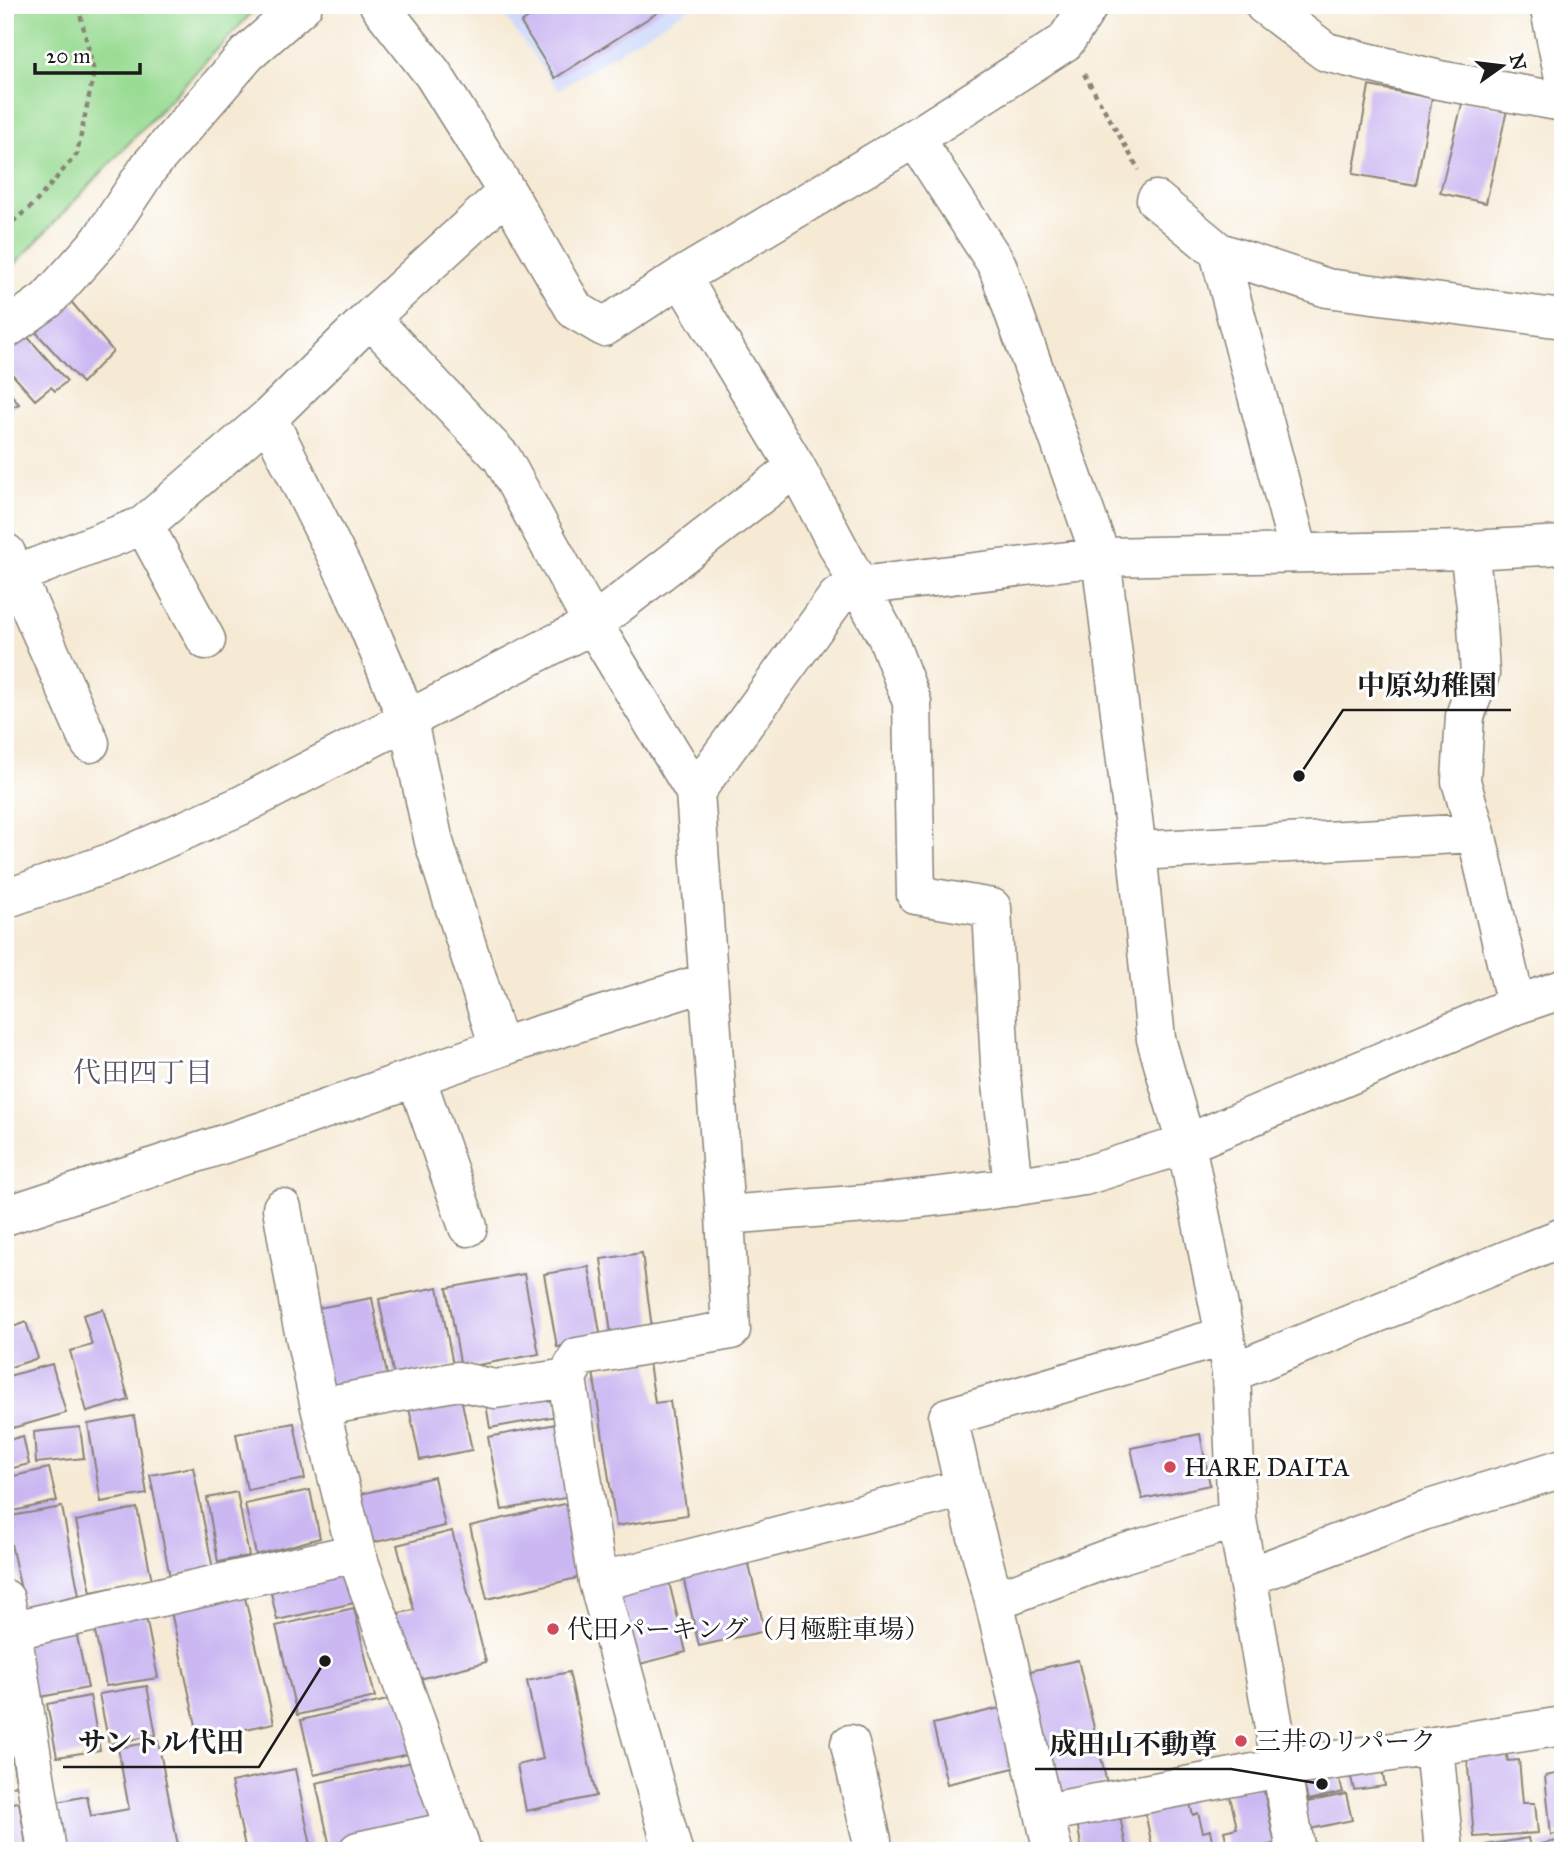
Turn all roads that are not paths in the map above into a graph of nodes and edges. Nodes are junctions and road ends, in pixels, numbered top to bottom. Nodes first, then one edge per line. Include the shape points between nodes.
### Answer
1 (303, 5) edge
2 (379, 5) edge
3 (1089, 5) edge
4 (1265, 5) edge
5 (1549, 5) edge
6 (1563, 73) edge
7 (1563, 102) edge
8 (915, 138) junction
9 (507, 192) junction
10 (1156, 200) road end
11 (1219, 252) junction
12 (681, 277) junction
13 (370, 318) junction
14 (1563, 319) edge
15 (5, 330) edge
16 (268, 418) junction
17 (796, 467) junction
18 (144, 526) junction
19 (1563, 545) edge
20 (1469, 550) junction
21 (1299, 553) junction
22 (1101, 557) junction
23 (8, 569) edge
24 (859, 586) junction
25 (593, 624) junction
26 (206, 640) dead end
27 (408, 720) junction
28 (90, 743) dead end
29 (695, 792) junction
30 (1476, 832) junction
31 (1137, 851) junction
32 (5, 899) edge
33 (707, 982) junction
34 (1563, 989) edge
35 (1516, 1005) junction
36 (499, 1047) junction
37 (416, 1077) junction
38 (1186, 1144) junction
39 (1013, 1187) junction
40 (282, 1208) dead end
41 (725, 1214) junction
42 (5, 1216) edge
43 (468, 1227) dead end
44 (1563, 1237) edge
45 (1225, 1336) junction
46 (1231, 1373) junction
47 (567, 1378) junction
48 (320, 1408) junction
49 (1563, 1468) edge
50 (964, 1488) junction
51 (1237, 1519) junction
52 (356, 1553) junction
53 (1248, 1577) junction
54 (598, 1582) junction
55 (995, 1601) junction
56 (8, 1621) edge
57 (1563, 1726) edge
58 (850, 1744) dead end
59 (1434, 1746) junction
60 (1280, 1768) junction
61 (1045, 1813) junction
62 (458, 1840) edge
63 (47, 1851) edge
64 (358, 1851) edge
65 (673, 1851) edge
66 (872, 1851) edge
67 (1053, 1851) edge
68 (1296, 1851) edge
69 (1444, 1851) edge

1 - 15 street via 247,54 149,167 100,241 47,300
2 - 9 street via 433,74
3 - 8 street via 1065,42
4 - 7 street via 1326,52 1439,80
5 - 6 street
8 - 12 street
8 - 22 street via 997,265
9 - 12 street via 575,310 604,327
9 - 13 street
10 - 11 street
11 - 14 street via 1327,288
11 - 21 street
12 - 17 street
13 - 16 street
13 - 25 street via 502,458
16 - 18 street
16 - 27 street via 341,564
17 - 24 street
17 - 25 street
18 - 23 street
18 - 26 street
19 - 20 street
20 - 21 street
20 - 30 street via 1480,674 1465,716 1461,781
21 - 22 street
22 - 24 street
22 - 31 street
23 - 28 street
24 - 29 street via 836,597
24 - 39 street via 888,639 912,702 916,895 992,908 1000,1065
25 - 27 street
25 - 29 street
27 - 32 street via 240,806 111,862
27 - 36 street via 435,842
29 - 33 street
30 - 31 street
30 - 35 street
31 - 38 street via 1156,1039
33 - 36 street
33 - 41 street
34 - 35 street
35 - 38 street
36 - 37 street
37 - 42 street
37 - 43 street
38 - 39 street via 1084,1176
38 - 45 street
39 - 41 street
40 - 48 street
41 - 47 street via 731,1330 578,1357
44 - 46 street
45 - 46 street
45 - 50 street via 948,1417
46 - 51 street
47 - 48 street via 495,1389 458,1381
47 - 54 street
48 - 52 street
49 - 53 street via 1423,1511
50 - 54 street
50 - 55 street
51 - 53 street
51 - 55 street via 1112,1557
52 - 56 street
52 - 62 street
53 - 60 street
54 - 65 street
55 - 61 street
56 - 63 street
57 - 59 street
58 - 66 street
59 - 60 street
59 - 69 street
60 - 61 street
60 - 68 street
61 - 67 street
62 - 64 street

